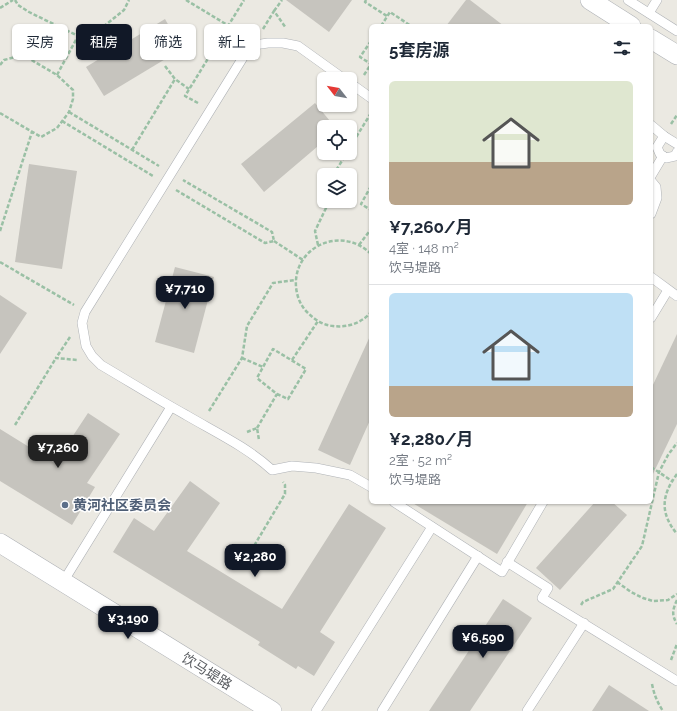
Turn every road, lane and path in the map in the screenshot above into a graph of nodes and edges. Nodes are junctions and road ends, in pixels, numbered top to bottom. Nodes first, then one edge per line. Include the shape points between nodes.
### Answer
1 (14, 0) edge
2 (129, 0) edge
3 (186, 0) edge
4 (244, 0) edge
5 (282, 0) edge
6 (366, 0) edge
7 (590, 0) edge
8 (628, 0) edge
9 (657, 0) edge
10 (0, 8) edge
11 (274, 11) dead end
12 (649, 13) junction
13 (387, 16) junction
14 (107, 24) edge
15 (226, 24) edge
16 (229, 24) edge
17 (382, 24) edge
18 (408, 24) edge
19 (628, 24) edge
20 (677, 31) edge
21 (76, 35) edge
22 (76, 40) edge
23 (653, 40) edge
24 (260, 44) edge
25 (369, 44) edge
26 (677, 55) edge
27 (207, 60) edge
28 (241, 60) edge
29 (369, 63) edge
30 (0, 65) edge
31 (165, 66) dead end
32 (334, 72) edge
33 (57, 74) junction
34 (175, 79) junction
35 (357, 88) edge
36 (189, 89) junction
37 (369, 97) edge
38 (210, 111) junction
39 (0, 113) edge
40 (369, 116) edge
41 (653, 127) edge
42 (32, 132) junction
43 (357, 136) edge
44 (664, 136) junction
45 (677, 144) edge
46 (132, 150) dead end
47 (677, 152) edge
48 (663, 156) junction
49 (653, 173) edge
50 (653, 183) edge
51 (369, 190) edge
52 (326, 208) edge
53 (369, 209) edge
54 (653, 209) edge
55 (0, 231) edge
56 (369, 232) edge
57 (274, 241) dead end
58 (359, 245) junction
59 (318, 246) junction
60 (369, 252) edge
61 (303, 260) junction
62 (0, 262) edge
63 (653, 279) edge
64 (296, 280) junction
65 (668, 290) junction
66 (677, 296) edge
67 (86, 312) junction
68 (369, 314) edge
69 (653, 315) edge
70 (318, 321) junction
71 (56, 358) dead end
72 (242, 358) junction
73 (292, 360) junction
74 (263, 367) junction
75 (277, 394) junction
76 (171, 407) junction
77 (202, 424) junction
78 (15, 425) dead end
79 (257, 428) dead end
80 (677, 443) edge
81 (653, 469) edge
82 (272, 470) junction
83 (659, 472) junction
84 (677, 474) edge
85 (672, 481) junction
86 (369, 486) edge
87 (653, 498) edge
88 (397, 504) edge
89 (542, 504) edge
90 (652, 504) edge
91 (432, 527) junction
92 (677, 534) edge
93 (0, 543) edge
94 (478, 556) junction
95 (245, 561) dead end
96 (507, 562) junction
97 (63, 582) junction
98 (617, 582) junction
99 (677, 594) edge
100 (677, 600) edge
101 (574, 618) junction
102 (584, 623) junction
103 (677, 624) edge
104 (651, 665) junction
105 (677, 680) edge
106 (272, 711) edge
107 (316, 711) edge
108 (382, 711) edge
109 (527, 711) edge
110 (663, 711) edge

1 - 10 path
1 - 21 path via 18,6
2 - 14 path via 124,10
3 - 15 path
4 - 16 path
5 - 11 path
6 - 13 path via 365,2
7 - 19 street
8 - 12 lane
9 - 12 lane
12 - 20 lane
13 - 17 path
13 - 18 path via 390,12
22 - 33 path
23 - 26 street
24 - 32 lane via 283,43 298,46
25 - 29 path via 360,57
27 - 36 path
28 - 38 lane
30 - 33 path via 4,60 23,55
31 - 34 path
33 - 42 path via 73,90 69,112 57,128 41,137
34 - 36 path
34 - 46 path
35 - 37 lane
36 - 38 path via 185,96
38 - 67 lane
39 - 42 path
40 - 43 path
41 - 44 lane
42 - 55 path
44 - 45 lane
44 - 48 lane via 657,147
47 - 48 lane via 675,156
48 - 49 lane
50 - 54 lane via 657,198
51 - 53 path via 361,204
52 - 59 path via 315,231
56 - 58 path
57 - 61 path
58 - 59 path via 346,241 332,241
58 - 60 path
59 - 61 path
61 - 64 path
62 - 67 path
63 - 65 lane
64 - 70 path via 297,294 303,308
64 - 72 path via 273,282 247,326
65 - 66 lane
65 - 69 lane
67 - 76 lane via 82,329 86,346 92,356 101,365
68 - 70 path via 355,324 340,327
70 - 73 path
71 - 78 path
72 - 74 path
72 - 77 path
73 - 74 path via 273,349
73 - 75 path via 306,369 288,399
74 - 75 path via 257,378
75 - 79 path
76 - 77 lane
76 - 97 lane
77 - 82 lane via 229,439
80 - 83 path
81 - 83 path
82 - 86 lane via 292,466 324,469 350,474
82 - 95 path via 285,485 286,494
83 - 85 path
83 - 87 path
84 - 85 path
85 - 92 path via 665,498 665,512
88 - 91 lane
89 - 96 lane
90 - 98 path via 642,546
91 - 94 lane
91 - 107 lane
93 - 97 street, 饮马堤路
94 - 96 lane via 502,572
94 - 108 lane
96 - 101 lane via 548,588 542,598
97 - 106 street, 饮马堤路
98 - 99 path via 631,592 653,601 668,600
98 - 101 path via 613,589 583,602
100 - 103 path via 672,609
101 - 102 lane
102 - 104 lane
102 - 109 lane
104 - 105 lane
104 - 110 path via 654,693

